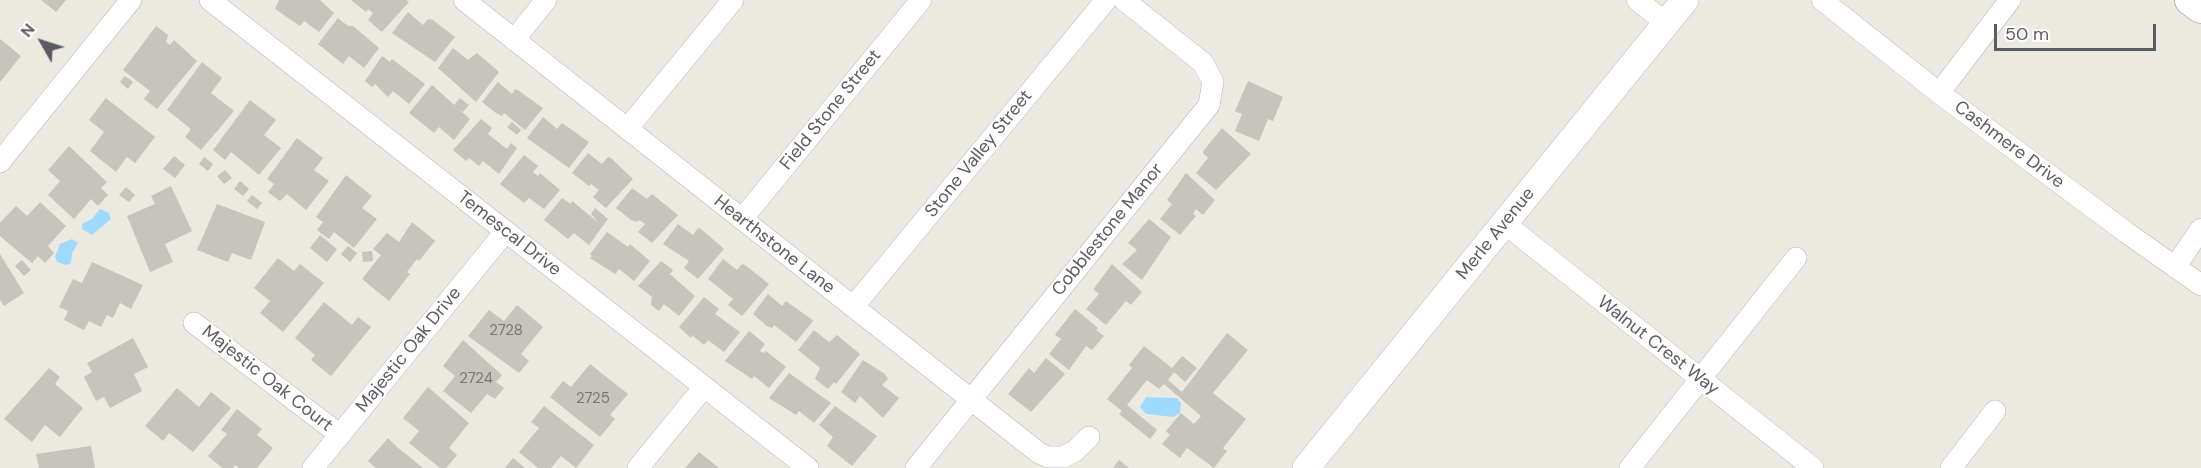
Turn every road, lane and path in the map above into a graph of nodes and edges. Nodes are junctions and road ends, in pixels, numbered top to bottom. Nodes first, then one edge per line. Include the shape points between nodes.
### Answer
1 (131, 0) edge
2 (210, 0) edge
3 (464, 0) edge
4 (546, 0) edge
5 (733, 0) edge
6 (921, 0) edge
7 (1106, 0) edge
8 (1124, 0) edge
9 (1637, 0) edge
10 (1685, 0) edge
11 (1822, 0) edge
12 (2010, 0) edge
13 (2190, 0) edge
14 (2201, 9) edge
15 (1666, 23) junction
16 (514, 40) junction
17 (1939, 93) junction
18 (627, 129) junction
19 (1, 160) edge
20 (742, 219) junction
21 (1504, 223) junction
22 (2201, 229) edge
23 (505, 232) junction
24 (1796, 258) dead end
25 (2175, 267) junction
26 (2201, 285) edge
27 (853, 307) junction
28 (194, 323) dead end
29 (1700, 379) junction
30 (704, 387) junction
31 (971, 400) junction
32 (1995, 411) dead end
33 (340, 435) junction
34 (1089, 437) dead end
35 (314, 468) edge
36 (639, 468) edge
37 (808, 468) edge
38 (916, 468) edge
39 (1306, 468) edge
40 (1630, 468) edge
41 (1813, 468) edge
42 (1951, 468) edge

1 - 19 street
2 - 23 street, Temescal Drive
3 - 16 street, Hearthstone Lane
4 - 16 street
5 - 18 street
6 - 20 street, Field Stone Street
7 - 27 street, Stone Valley Street
8 - 31 street, Cobblestone Manor via 1203,63 1213,82 1209,105
9 - 15 street
10 - 15 street, Merle Avenue
11 - 17 street, Cashmere Drive
12 - 17 street
13 - 14 main road
15 - 21 street, Merle Avenue
16 - 18 street, Hearthstone Lane
17 - 25 street, Cashmere Drive
18 - 20 street, Hearthstone Lane
20 - 27 street, Hearthstone Lane
21 - 29 street, Walnut Crest Way
21 - 39 street, Merle Avenue
22 - 25 street
23 - 30 street, Temescal Drive
23 - 33 street, Majestic Oak Drive
24 - 29 street
25 - 26 street, Cashmere Drive
27 - 31 street, Hearthstone Lane
28 - 33 street, Majestic Oak Court
29 - 40 street
29 - 41 street, Walnut Crest Way
30 - 36 street
30 - 37 street, Temescal Drive
31 - 34 street, Hearthstone Lane via 1048,457 1075,452
31 - 38 street, Cobblestone Manor
32 - 42 street
33 - 35 street, Majestic Oak Drive

